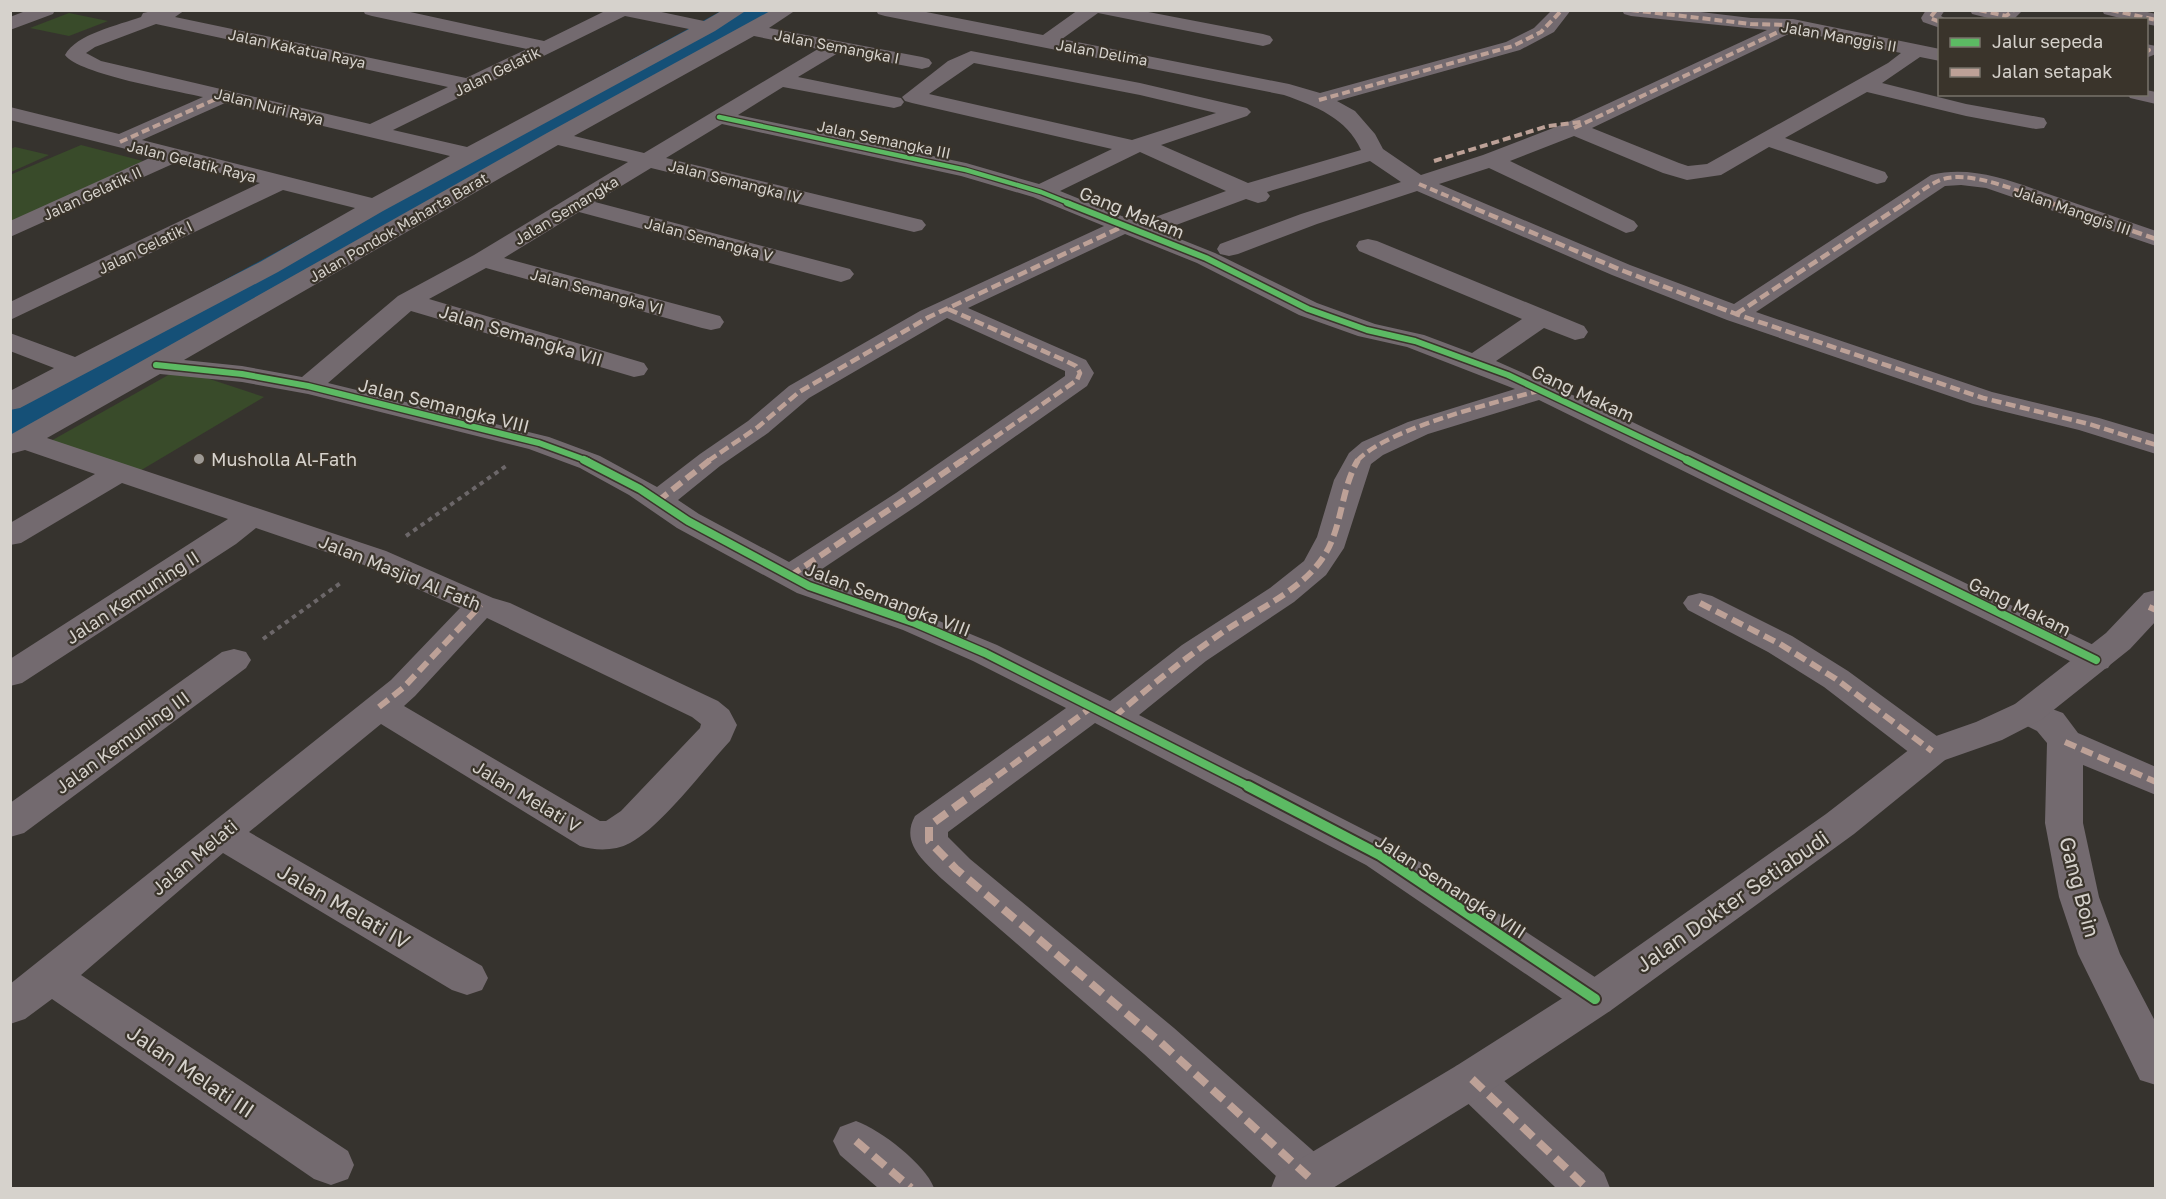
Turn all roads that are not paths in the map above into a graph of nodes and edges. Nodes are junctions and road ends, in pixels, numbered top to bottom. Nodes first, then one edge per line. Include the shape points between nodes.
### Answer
1 (46, 10) edge
2 (125, 10) edge
3 (176, 10) edge
4 (372, 10) edge
5 (738, 10) edge
6 (787, 10) edge
7 (885, 10) edge
8 (1091, 10) edge
9 (1106, 10) edge
10 (1562, 10) edge
11 (1631, 10) edge
12 (1936, 10) edge
13 (1979, 10) edge
14 (620, 11) edge
15 (2124, 14) edge
16 (2008, 15) edge
17 (156, 18) junction
18 (1793, 18) edge
19 (2142, 18) edge
20 (1938, 21) edge
21 (10, 24) edge
22 (708, 27) junction
23 (752, 30) junction
24 (1263, 40) dead end
25 (1046, 42) junction
26 (546, 47) junction
27 (834, 47) junction
28 (1917, 50) junction
29 (1938, 55) edge
30 (922, 63) dead end
31 (780, 80) junction
32 (469, 85) junction
33 (1864, 85) junction
34 (225, 95) junction
35 (1319, 100) junction
36 (894, 102) dead end
37 (10, 113) edge
38 (719, 117) junction
39 (2036, 123) dead end
40 (1582, 124) junction
41 (373, 131) junction
42 (555, 138) junction
43 (1770, 140) junction
44 (120, 142) junction
45 (1138, 146) junction
46 (1373, 153) junction
47 (472, 155) junction
48 (173, 156) junction
49 (649, 160) junction
50 (1491, 160) junction
51 (1434, 161) dead end
52 (1877, 177) dead end
53 (279, 183) junction
54 (1419, 184) junction
55 (1247, 191) junction
56 (1041, 192) junction
57 (576, 204) junction
58 (375, 206) junction
59 (1309, 219) junction
60 (914, 225) dead end
61 (1626, 226) dead end
62 (1131, 228) junction
63 (10, 230) edge
64 (2156, 239) edge
65 (1368, 246) dead end
66 (1229, 249) dead end
67 (483, 260) junction
68 (841, 274) dead end
69 (407, 301) junction
70 (948, 309) junction
71 (10, 312) edge
72 (1736, 314) junction
73 (1540, 319) junction
74 (711, 322) dead end
75 (1575, 332) dead end
76 (10, 341) edge
77 (1475, 363) junction
78 (156, 365) junction
79 (75, 367) junction
80 (634, 369) dead end
81 (308, 386) junction
82 (1542, 390) junction
83 (10, 402) edge
84 (17, 444) edge
85 (2156, 446) edge
86 (120, 472) junction
87 (658, 501) junction
88 (252, 516) junction
89 (10, 537) edge
90 (790, 576) junction
91 (1700, 603) dead end
92 (481, 605) junction
93 (2153, 606) edge
94 (234, 660) dead end
95 (2096, 660) junction
96 (10, 675) edge
97 (379, 707) junction
98 (1103, 712) junction
99 (2028, 712) junction
100 (717, 732) joint
101 (2064, 742) junction
102 (1932, 751) junction
103 (2156, 782) edge
104 (10, 823) edge
105 (221, 834) junction
106 (51, 977) junction
107 (467, 978) dead end
108 (1595, 999) junction
109 (10, 1007) edge
110 (2156, 1067) edge
111 (1472, 1079) junction
112 (856, 1141) dead end
113 (331, 1165) dead end
114 (1302, 1184) edge
115 (911, 1188) edge
116 (1587, 1188) edge

1 - 21 street
2 - 17 street, Jalan Kakatua Raya
3 - 17 street
4 - 26 street
5 - 22 street, Jalan Pondok Maharta Barat
6 - 23 street, Jalan Pondok Maharta Barat
7 - 25 street, Jalan Delima
8 - 25 street
9 - 24 street
10 - 35 street via 1536,37 1514,46
11 - 18 street, Jalan Manggis II via 1751,24
12 - 20 street via 1930,18
13 - 16 street
14 - 22 street
14 - 26 street, Jalan Gelatik
15 - 19 street
17 - 32 street, Jalan Kakatua Raya
17 - 34 street, Jalan Nuri Raya via 88,43 75,55 93,65
18 - 28 street, Jalan Manggis II
18 - 40 street
22 - 47 street, Jalan Pondok Maharta Barat
23 - 27 street, Jalan Semangka I
23 - 42 street, Jalan Pondok Maharta Barat
25 - 35 street, Jalan Delima via 1252,81
26 - 32 street, Jalan Gelatik
27 - 30 street, Jalan Semangka I
27 - 31 street, Jalan Semangka
28 - 29 street, Jalan Manggis II
28 - 33 street
31 - 36 street
31 - 38 street, Jalan Semangka
32 - 41 street, Jalan Gelatik
33 - 39 street
33 - 43 street
34 - 41 street, Jalan Nuri Raya
34 - 44 street
35 - 46 street, Jalan Delima via 1347,116 1367,139
37 - 44 street, Jalan Gelatik Raya
38 - 49 street, Jalan Semangka
38 - 56 street, Jalan Semangka III via 966,170
40 - 43 street via 1627,152 1687,172 1713,170
40 - 50 street
40 - 51 street via 1548,126
41 - 47 street, Jalan Nuri Raya
42 - 49 street, Jalan Semangka IV
42 - 78 street, Jalan Pondok Maharta Barat
43 - 52 street
44 - 48 street, Jalan Gelatik Raya
45 - 45 street via 1240,112 971,57 912,97
45 - 55 street
45 - 56 street
46 - 54 street
46 - 55 street
47 - 58 street, Jalan Pondok Maharta Barat
48 - 53 street, Jalan Gelatik Raya
48 - 63 street, Jalan Gelatik II
49 - 57 street, Jalan Semangka
49 - 60 street, Jalan Semangka IV
50 - 54 street
50 - 61 street
53 - 58 street, Jalan Gelatik Raya
53 - 71 street, Jalan Gelatik I
54 - 59 street
54 - 72 street
55 - 59 street
55 - 62 street
56 - 62 street, Gang Makam
57 - 67 street, Jalan Semangka
57 - 68 street, Jalan Semangka V
58 - 79 street, Jalan Pondok Maharta Barat via 269,267
59 - 66 street
62 - 70 street
62 - 77 street, Gang Makam via 1206,258 1308,309
64 - 72 street, Jalan Manggis III via 1990,182 1938,180
65 - 73 street
67 - 69 street, Jalan Semangka
67 - 74 street, Jalan Semangka VI
69 - 80 street, Jalan Semangka VII
69 - 81 street, Jalan Semangka
70 - 87 street via 799,392
70 - 90 street via 1076,366 1080,373 1077,380
72 - 85 street via 1983,398 2089,424
73 - 75 street
73 - 77 street
76 - 79 street
77 - 82 street, Gang Makam
78 - 81 street, Jalan Semangka VIII
78 - 84 street, Jalan Pondok Maharta Barat
79 - 83 street, Jalan Pondok Maharta Barat
81 - 87 street, Jalan Semangka VIII via 538,443 590,462
82 - 95 street, Gang Makam
82 - 98 street via 1416,430 1385,442 1359,459 1349,480 1332,543 1316,566 1290,590
84 - 86 street, Jalan Masjid Al Fath
86 - 88 street, Jalan Masjid Al Fath
86 - 89 street
87 - 90 street, Jalan Semangka VIII
88 - 92 street, Jalan Masjid Al Fath via 375,558
88 - 96 street, Jalan Kemuning II
90 - 98 street, Jalan Semangka VIII via 985,653
91 - 102 street via 1780,644 1836,679
92 - 97 street, Jalan Melati via 403,688
92 - 100 street, Jalan Masjid Al Fath via 705,709 716,718
93 - 95 street, Jalan Dokter Setiabudi
94 - 104 street, Jalan Kemuning III
95 - 99 street, Jalan Dokter Setiabudi
97 - 100 street, Jalan Melati V via 594,836 615,834 635,821
97 - 105 street, Jalan Melati
98 - 108 street, Jalan Semangka VIII via 1380,855
98 - 114 street via 929,826 929,841 956,869 1159,1041
99 - 101 street via 2049,722
99 - 102 street, Jalan Dokter Setiabudi
101 - 103 street
101 - 110 street, Gang Boin via 2064,823 2079,897 2099,954
102 - 108 street, Jalan Dokter Setiabudi via 1840,824
105 - 106 street, Jalan Melati
105 - 107 street, Jalan Melati IV
106 - 109 street, Jalan Melati
106 - 113 street, Jalan Melati III
108 - 111 street, Jalan Dokter Setiabudi
111 - 114 street, Jalan Dokter Setiabudi
111 - 116 street
112 - 115 street

